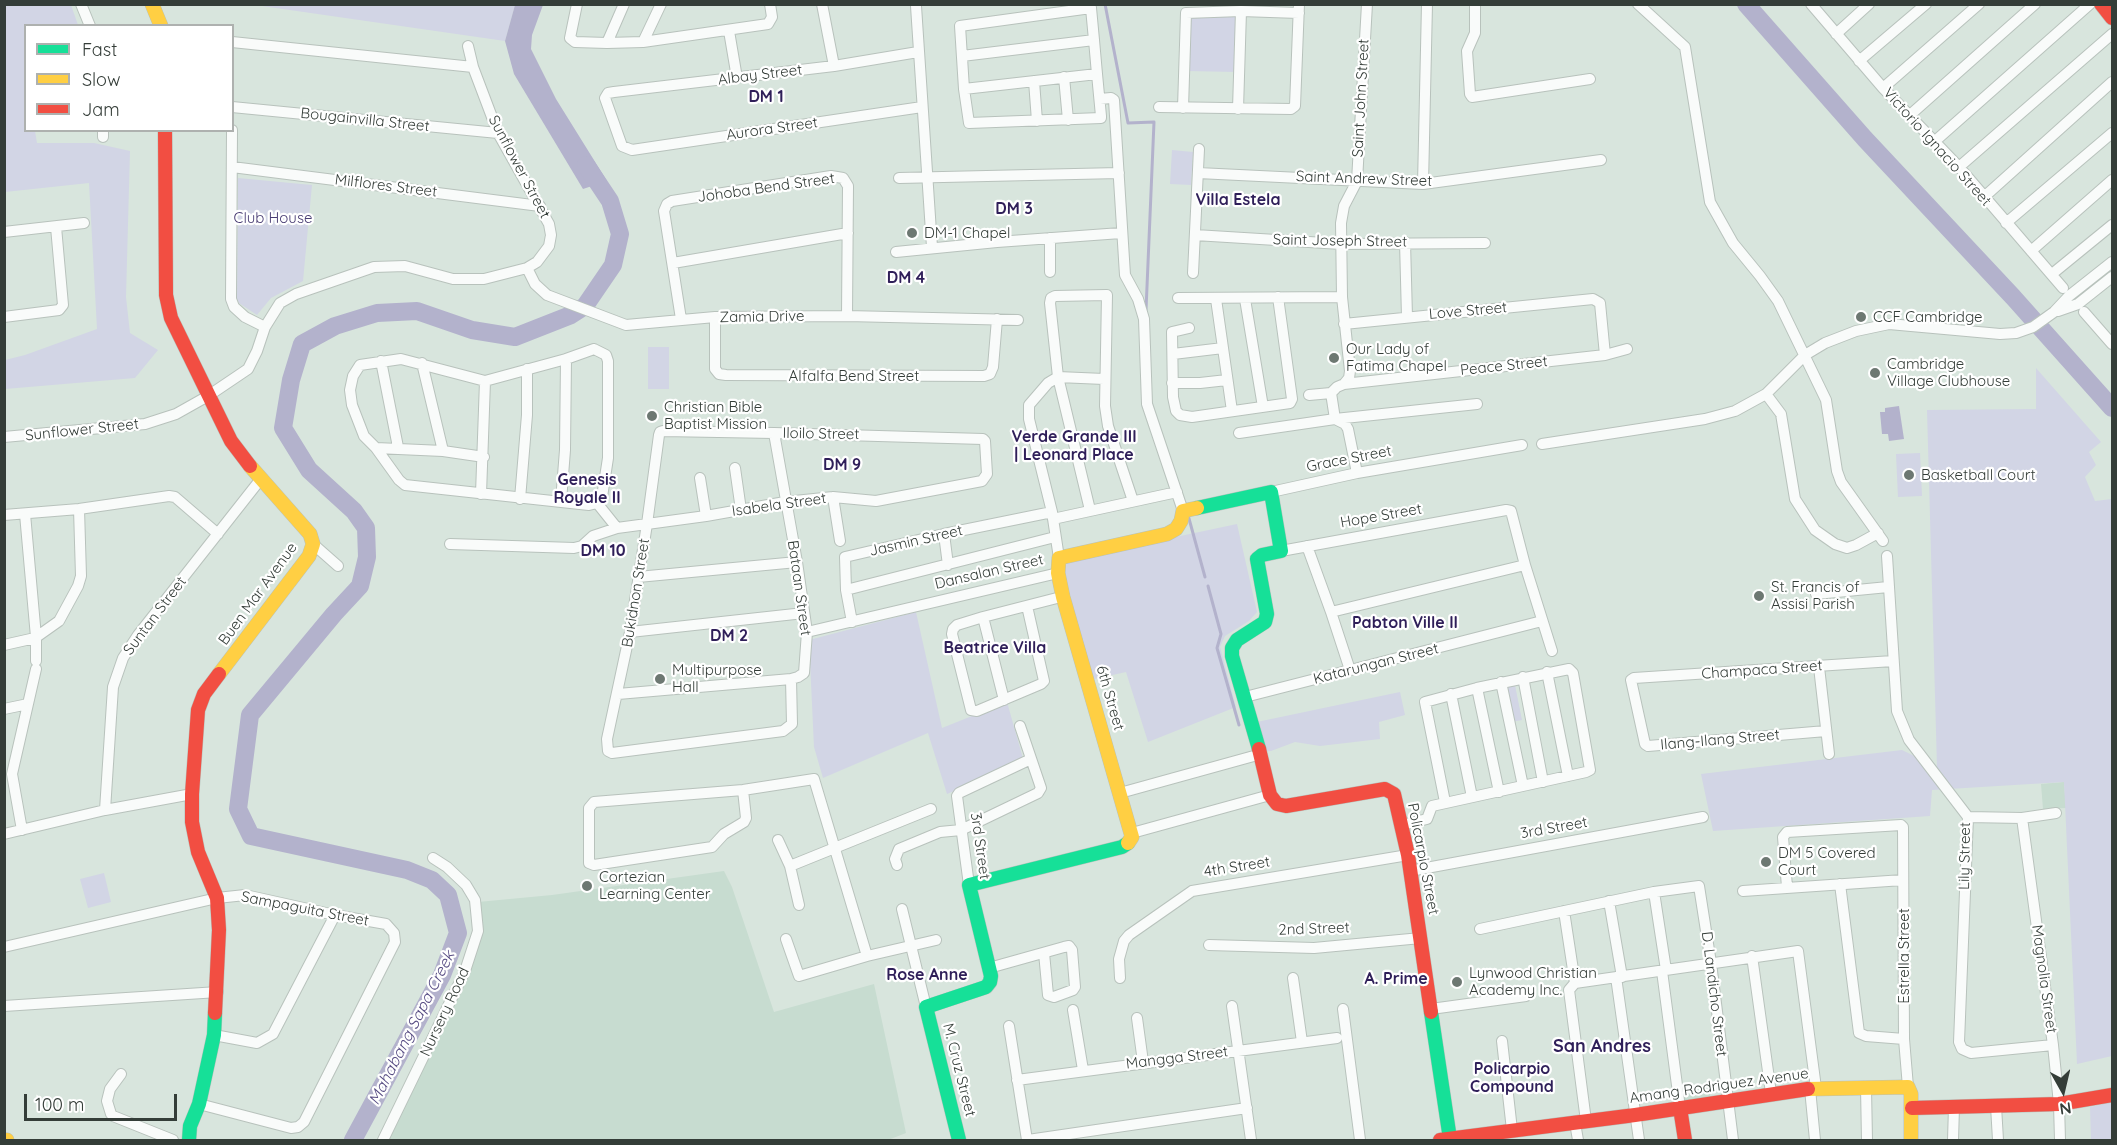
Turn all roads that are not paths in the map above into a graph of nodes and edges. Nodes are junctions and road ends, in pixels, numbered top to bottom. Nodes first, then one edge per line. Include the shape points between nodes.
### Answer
1 (81, 4) edge
2 (152, 4) edge
3 (578, 4) edge
4 (624, 4) edge
5 (661, 4) edge
6 (770, 4) edge
7 (822, 4) edge
8 (1367, 4) edge
9 (1427, 4) edge
10 (1475, 4) edge
11 (1638, 4) edge
12 (1869, 4) edge
13 (1926, 4) edge
14 (1979, 4) edge
15 (2035, 4) edge
16 (2090, 4) edge
17 (2101, 4) edge
18 (917, 5) edge
19 (1814, 5) edge
20 (1090, 6) edge
21 (1299, 9) edge
22 (1241, 11) junction
23 (2112, 18) edge
24 (89, 24) edge
25 (160, 24) edge
26 (729, 31) junction
27 (1836, 34) junction
28 (2112, 34) edge
29 (1094, 40) junction
30 (234, 42) edge
31 (643, 42) junction
32 (607, 44) junction
33 (468, 46) dead end
34 (918, 52) junction
35 (962, 56) junction
36 (1859, 61) junction
37 (834, 66) junction
38 (473, 67) junction
39 (1097, 74) junction
40 (1064, 77) junction
41 (737, 78) junction
42 (1590, 80) dead end
43 (1034, 81) junction
44 (2112, 82) edge
45 (1883, 87) junction
46 (964, 89) junction
47 (1100, 99) junction
48 (234, 107) edge
49 (922, 107) junction
50 (1159, 107) dead end
51 (1183, 108) junction
52 (1238, 109) junction
53 (1910, 115) junction
54 (1068, 120) junction
55 (1037, 121) junction
56 (165, 132) edge
57 (232, 132) edge
58 (498, 133) junction
59 (2112, 133) edge
60 (1934, 142) junction
61 (622, 146) joint
62 (1199, 149) dead end
63 (1601, 160) dead end
64 (232, 167) junction
65 (1959, 167) junction
66 (1119, 173) junction
67 (1198, 173) junction
68 (926, 177) junction
69 (899, 178) dead end
70 (2112, 180) edge
71 (1357, 181) junction
72 (1423, 184) junction
73 (1984, 197) junction
74 (540, 206) junction
75 (84, 223) dead end
76 (2006, 223) junction
77 (2112, 225) edge
78 (56, 227) junction
79 (4, 232) edge
80 (848, 233) junction
81 (1121, 233) junction
82 (1195, 235) junction
83 (1050, 238) junction
84 (1405, 242) junction
85 (1485, 243) dead end
86 (1341, 244) junction
87 (932, 247) junction
88 (2031, 251) junction
89 (896, 252) dead end
90 (2112, 262) edge
91 (673, 263) junction
92 (527, 268) junction
93 (1050, 272) dead end
94 (1193, 273) dead end
95 (2052, 274) junction
96 (2112, 277) edge
97 (2066, 292) junction
98 (1278, 297) junction
99 (1342, 297) junction
100 (1178, 298) dead end
101 (1216, 299) junction
102 (1245, 299) junction
103 (2081, 308) junction
104 (847, 316) junction
105 (1407, 316) junction
106 (2049, 316) junction
107 (4, 317) edge
108 (715, 317) junction
109 (681, 319) junction
110 (997, 319) junction
111 (1018, 320) dead end
112 (1344, 324) junction
113 (265, 327) junction
114 (1189, 328) dead end
115 (2112, 344) edge
116 (1223, 348) junction
117 (1627, 349) dead end
118 (1173, 354) junction
119 (1605, 355) junction
120 (1805, 355) junction
121 (566, 359) junction
122 (381, 361) junction
123 (423, 363) junction
124 (527, 369) junction
125 (1058, 377) junction
126 (1104, 379) junction
127 (1227, 380) junction
128 (485, 381) junction
129 (1172, 383) junction
130 (1344, 384) junction
131 (1331, 393) junction
132 (1766, 394) junction
133 (1309, 395) dead end
134 (208, 396) junction
135 (1477, 404) dead end
136 (1263, 407) junction
137 (1232, 411) junction
138 (1335, 419) junction
139 (663, 431) joint
140 (1239, 432) dead end
141 (774, 433) junction
142 (4, 436) edge
143 (1542, 444) dead end
144 (1522, 445) dead end
145 (398, 447) junction
146 (376, 448) junction
147 (443, 451) junction
148 (484, 457) junction
149 (735, 468) dead end
150 (1357, 473) junction
151 (700, 478) dead end
152 (260, 480) junction
153 (982, 482) joint
154 (1177, 492) junction
155 (1271, 492) junction
156 (481, 494) junction
157 (833, 497) junction
158 (520, 498) junction
159 (561, 501) junction
160 (1133, 501) junction
161 (785, 502) junction
162 (597, 503) junction
163 (79, 509) junction
164 (741, 510) junction
165 (1090, 510) junction
166 (1183, 511) junction
167 (25, 514) junction
168 (4, 515) edge
169 (706, 516) junction
170 (1053, 516) junction
171 (646, 524) junction
172 (617, 528) junction
173 (218, 534) junction
174 (944, 534) junction
175 (1055, 537) junction
176 (840, 541) dead end
177 (313, 544) junction
178 (450, 544) dead end
179 (1307, 546) junction
180 (1281, 551) junction
181 (1887, 556) dead end
182 (1059, 558) junction
183 (797, 562) junction
184 (948, 565) junction
185 (1525, 565) junction
186 (338, 566) dead end
187 (1059, 573) junction
188 (638, 577) junction
189 (1888, 587) junction
190 (846, 590) junction
191 (1816, 594) dead end
192 (1063, 597) junction
193 (1027, 606) junction
194 (1331, 612) junction
195 (804, 613) junction
196 (983, 617) junction
197 (1542, 621) junction
198 (852, 622) junction
199 (630, 632) junction
200 (807, 632) junction
201 (36, 637) junction
202 (4, 645) edge
203 (1552, 651) dead end
204 (1893, 661) junction
205 (1819, 667) junction
206 (1350, 670) junction
207 (1547, 672) junction
208 (1523, 677) junction
209 (790, 678) junction
210 (1631, 680) joint
211 (1501, 682) junction
212 (1477, 688) junction
213 (618, 694) junction
214 (1451, 694) junction
215 (1245, 697) junction
216 (1004, 700) junction
217 (28, 704) junction
218 (4, 709) edge
219 (1020, 726) dead end
220 (1826, 731) junction
221 (1261, 754) junction
222 (1829, 754) dead end
223 (1031, 759) junction
224 (8, 775) edge
225 (1568, 776) junction
226 (1542, 782) junction
227 (1523, 786) junction
228 (743, 790) junction
229 (1499, 792) junction
230 (1120, 793) junction
231 (192, 794) junction
232 (1270, 795) junction
233 (1472, 797) junction
234 (1445, 802) junction
235 (932, 809) dead end
236 (105, 810) junction
237 (2056, 813) dead end
238 (1703, 817) dead end
239 (1968, 817) junction
240 (2022, 818) junction
241 (1402, 825) junction
242 (22, 830) junction
243 (961, 830) junction
244 (1132, 833) junction
245 (4, 834) edge
246 (778, 840) dead end
247 (834, 847) junction
248 (1408, 855) junction
249 (433, 858) dead end
250 (790, 866) junction
251 (897, 866) dead end
252 (1410, 871) junction
253 (1903, 880) junction
254 (1840, 884) junction
255 (969, 885) junction
256 (1787, 887) junction
257 (1743, 891) dead end
258 (1654, 892) junction
259 (217, 898) junction
260 (1609, 901) junction
261 (799, 905) dead end
262 (902, 909) dead end
263 (1564, 910) junction
264 (335, 915) junction
265 (1480, 929) dead end
266 (1421, 938) junction
267 (786, 939) dead end
268 (936, 940) dead end
269 (912, 945) junction
270 (1209, 945) dead end
271 (4, 947) edge
272 (1044, 953) junction
273 (867, 956) junction
274 (1752, 956) junction
275 (1711, 963) junction
276 (989, 968) junction
277 (1664, 970) junction
278 (1619, 977) junction
279 (1120, 978) dead end
280 (1293, 978) dead end
281 (1575, 983) junction
282 (218, 992) junction
283 (1526, 996) dead end
284 (4, 1006) edge
285 (1232, 1006) dead end
286 (926, 1007) junction
287 (1343, 1009) dead end
288 (1431, 1009) junction
289 (1073, 1010) dead end
290 (1137, 1018) dead end
291 (1009, 1026) dead end
292 (214, 1035) junction
293 (1337, 1038) dead end
294 (1904, 1038) junction
295 (1502, 1041) dead end
296 (1302, 1042) junction
297 (2054, 1045) junction
298 (1238, 1050) junction
299 (1143, 1062) junction
300 (1083, 1070) junction
301 (121, 1074) dead end
302 (1017, 1080) junction
303 (1908, 1087) junction
304 (1866, 1088) junction
305 (1813, 1089) junction
306 (1771, 1093) junction
307 (2112, 1095) edge
308 (1728, 1101) junction
309 (199, 1104) junction
310 (2059, 1104) junction
311 (1996, 1106) junction
312 (1954, 1107) junction
313 (1246, 1108) junction
314 (1680, 1108) junction
315 (1912, 1108) junction
316 (1635, 1115) junction
317 (1581, 1122) junction
318 (1512, 1130) junction
319 (173, 1140) edge
320 (190, 1140) edge
321 (383, 1140) edge
322 (959, 1140) edge
323 (1028, 1140) edge
324 (1251, 1140) edge
325 (1360, 1140) edge
326 (1445, 1140) edge
327 (1578, 1140) edge
328 (1639, 1140) edge
329 (1685, 1140) edge
330 (1733, 1140) edge
331 (1815, 1140) edge
332 (1867, 1140) edge
333 (1911, 1140) edge
334 (1953, 1140) edge
335 (1998, 1140) edge
336 (2060, 1140) edge

1 - 24 street
2 - 25 street
3 - 32 street via 570,38 575,42
4 - 32 street
5 - 31 street
6 - 26 street via 772,17 768,24
7 - 37 street
8 - 71 street, Saint John Street
9 - 72 street
10 - 42 street via 1474,33 1467,51 1472,97
11 - 120 street via 1685,46 1710,202 1733,243 1778,301
12 - 27 street
13 - 36 street
14 - 45 street
15 - 53 street
16 - 60 street
17 - 23 street
18 - 34 street
19 - 27 street, Victorio Ignacio Street
20 - 29 street
20 - 35 street via 962,25
21 - 22 street
21 - 52 street via 1295,106 1287,110
22 - 51 street via 1189,11 1185,15
22 - 52 street
26 - 31 street
26 - 41 street
27 - 36 street, Victorio Ignacio Street
28 - 65 street
29 - 35 street
29 - 39 street
30 - 38 street
31 - 32 street
33 - 38 street, Sunflower Street
34 - 37 street, Albay Street
34 - 49 street
35 - 46 street
36 - 45 street, Victorio Ignacio Street
37 - 41 street, Albay Street
38 - 58 street, Sunflower Street
39 - 40 street
39 - 47 street
40 - 43 street
40 - 54 street
41 - 61 street, Albay Street via 608,93 605,98
43 - 46 street
43 - 55 street
44 - 73 street
45 - 53 street, Victorio Ignacio Street
46 - 55 street via 969,123
47 - 54 street via 1100,118
47 - 66 street via 1114,100
48 - 58 street, Bougainvilla Street
49 - 61 street, Aurora Street via 632,150
49 - 68 street
50 - 51 street
51 - 52 street
53 - 60 street, Victorio Ignacio Street
54 - 55 street
56 - 134 street, Buen Mar Avenue via 166,295 171,318
57 - 64 street
58 - 74 street, Sunflower Street
59 - 76 street
60 - 65 street, Victorio Ignacio Street
62 - 67 street
63 - 72 street, Saint Andrew Street
64 - 74 street, Milflores Street
64 - 113 street via 231,299 245,317
65 - 73 street, Victorio Ignacio Street
66 - 68 street
66 - 81 street
67 - 71 street, Saint Andrew Street
67 - 82 street
68 - 69 street
68 - 87 street
70 - 88 street
71 - 72 street, Saint Andrew Street
71 - 86 street, Saint John Street via 1344,206
73 - 76 street, Victorio Ignacio Street
74 - 92 street, Sunflower Street via 549,224 549,246
75 - 78 street
76 - 88 street, Victorio Ignacio Street
77 - 95 street
78 - 79 street
78 - 107 street via 63,305 59,310
80 - 91 street
80 - 91 street, Johoba Bend Street via 848,186 843,178 831,176 672,201 664,211
80 - 104 street, Johoba Bend Street
81 - 83 street
81 - 154 street via 1125,275 1144,319 1147,404
82 - 86 street, Saint Joseph Street
82 - 94 street
83 - 87 street
83 - 93 street
84 - 85 street, Saint Joseph Street
84 - 86 street, Saint Joseph Street
84 - 105 street
86 - 99 street, Saint John Street
87 - 89 street
88 - 95 street, Victorio Ignacio Street
90 - 97 street
91 - 109 street, Johoba Bend Street
92 - 109 street, Zamia Drive via 535,284 547,295 626,325
92 - 113 street, Sunflower Street via 484,279 453,279 405,266 374,267 296,294 280,303
95 - 97 street, Victorio Ignacio Street
96 - 103 street
97 - 106 street
98 - 99 street
98 - 102 street
98 - 136 street via 1292,399 1290,403
99 - 112 street, Saint John Street
100 - 101 street
101 - 102 street
101 - 116 street
102 - 136 street
103 - 106 street
103 - 115 street
104 - 108 street, Zamia Drive
104 - 110 street, Zamia Drive
105 - 112 street, Love Street
105 - 119 street, Love Street via 1593,299 1600,303
106 - 120 street via 2016,333 2000,334 1889,324 1838,337
108 - 109 street, Zamia Drive
108 - 110 street, Alfalfa Bend Street via 716,369 719,374 738,375 984,376 993,367
110 - 111 street, Zamia Drive
112 - 130 street, Saint John Street via 1350,370
113 - 134 street, Sunflower Street via 248,369
114 - 118 street via 1173,331
116 - 118 street
116 - 127 street
117 - 119 street, Peace Street
118 - 129 street
119 - 130 street, Peace Street
120 - 132 street
120 - 132 street via 1826,400 1841,482 1881,537 1846,548 1815,530 1795,499 1781,414
121 - 124 street
121 - 159 street via 566,450
121 - 162 street via 594,349 608,361 608,458 604,490
122 - 123 street
122 - 145 street
122 - 146 street via 360,365 350,390 358,424
123 - 128 street
123 - 147 street
124 - 128 street
124 - 158 street
125 - 126 street
125 - 126 street via 1051,298 1107,295
125 - 165 street
125 - 170 street via 1029,405
126 - 160 street via 1108,426
127 - 129 street
127 - 137 street
128 - 148 street
129 - 137 street via 1180,415
130 - 131 street
131 - 133 street
131 - 138 street
132 - 143 street via 1735,411 1705,419
134 - 142 street, Sunflower Street via 176,414 145,424
134 - 152 street, Buen Mar Avenue via 231,441
135 - 138 street
136 - 137 street
138 - 140 street
138 - 150 street via 1348,429
139 - 141 street, Iloilo Street
139 - 171 street, Bukidnon Street via 659,435
141 - 153 street, Iloilo Street via 980,438 985,441 987,474
141 - 161 street, Bataan Street
144 - 150 street, Grace Street
145 - 146 street
145 - 147 street
146 - 156 street via 405,485
147 - 148 street
148 - 156 street
149 - 164 street
150 - 155 street, Grace Street
151 - 169 street
152 - 173 street, Suntan Street
152 - 177 street, Buen Mar Avenue via 310,534
153 - 157 street, Isabela Street via 876,501
154 - 160 street, Jasmin Street
154 - 166 street
155 - 166 street, Grace Street
155 - 180 street
156 - 158 street
157 - 161 street, Isabela Street
157 - 176 street
158 - 159 street
159 - 162 street
160 - 165 street, Jasmin Street
161 - 164 street, Isabela Street
161 - 183 street, Bataan Street
162 - 172 street
163 - 167 street
163 - 173 street via 172,496
163 - 201 street via 78,586 59,621
164 - 169 street, Isabela Street
165 - 170 street, Jasmin Street
166 - 182 street, Dansalan Street via 1176,529 1167,534
167 - 168 street
167 - 201 street
169 - 171 street, Isabela Street
170 - 174 street, Jasmin Street
170 - 175 street
171 - 172 street, Isabela Street
171 - 188 street, Bukidnon Street
172 - 178 street, Isabela Street via 592,536 574,549
173 - 236 street, Suntan Street via 123,658 113,687
174 - 184 street
174 - 190 street, Jasmin Street via 844,558
175 - 182 street
175 - 184 street
177 - 186 street
177 - 231 street, Buen Mar Avenue via 309,556 204,694 198,710
179 - 180 street, Hope Street
179 - 185 street, Hope Street via 1506,510 1511,511
179 - 194 street
180 - 215 street, Hope Street via 1257,559 1268,614 1265,622 1237,640 1232,648
181 - 189 street, Lily Street
182 - 187 street, Dansalan Street
183 - 188 street
183 - 195 street, Bataan Street
184 - 190 street
185 - 194 street
185 - 197 street
187 - 192 street, 6th Street
187 - 198 street, Dansalan Street
188 - 199 street, Bukidnon Street
189 - 191 street
189 - 204 street, Lily Street
190 - 198 street, Jasmin Street
192 - 193 street
192 - 230 street, 6th Street
193 - 196 street
193 - 216 street via 1044,681
194 - 206 street
195 - 199 street
195 - 200 street, Bataan Street
196 - 216 street
196 - 216 street via 957,625 952,634 969,705 977,711
197 - 203 street
197 - 206 street, Katarungan Street
198 - 200 street, Dansalan Street
199 - 213 street, Bukidnon Street
200 - 209 street, Bataan Street via 804,673
201 - 202 street
201 - 217 street via 36,665
204 - 205 street, Champaca Street
204 - 239 street, Lily Street via 1897,711 1909,740
205 - 210 street, Champaca Street
205 - 220 street
206 - 215 street, Katarungan Street
207 - 208 street
207 - 225 street
207 - 225 street via 1569,669 1573,673 1590,770
208 - 211 street
208 - 226 street
209 - 213 street
209 - 213 street, Bukidnon Street via 792,724 783,731 612,753 607,748 607,739
210 - 220 street, Ilang-Ilang Street via 1648,746
211 - 212 street
211 - 227 street
212 - 214 street
212 - 229 street
214 - 233 street
214 - 234 street via 1425,702
215 - 221 street
217 - 218 street
217 - 224 street
219 - 223 street
220 - 222 street
221 - 230 street
221 - 232 street
223 - 243 street, 3rd Street via 959,793
223 - 243 street via 1041,788 1038,793
224 - 242 street
225 - 226 street
226 - 227 street
227 - 229 street
228 - 228 street via 744,822 712,847 589,863 589,808 594,802
228 - 247 street via 812,778
229 - 233 street
230 - 244 street, 6th Street
231 - 236 street
231 - 259 street, Buen Mar Avenue via 198,852
232 - 241 street, Policarpio Street via 1277,804 1286,806 1387,789 1394,794
232 - 244 street
233 - 234 street
234 - 241 street via 1430,807 1427,819
235 - 247 street
236 - 242 street
237 - 240 street
238 - 252 street, 3rd Street
239 - 240 street
239 - 297 street, Lily Street via 1959,1042 1962,1049 1971,1053
240 - 297 street, Magnolia Street
241 - 248 street, Policarpio Street
242 - 245 street
243 - 251 street via 940,832 899,849
243 - 255 street, 3rd Street
244 - 255 street via 1131,842 1122,847
246 - 250 street
247 - 250 street
247 - 273 street
248 - 252 street, Policarpio Street
248 - 279 street, 4th Street via 1192,891 1124,941 1119,959
249 - 321 street, Nursery Road via 447,867 476,900 478,931 465,971
250 - 261 street
252 - 266 street, Policarpio Street
253 - 254 street
253 - 256 street, Estrella Street via 1901,825 1787,832
253 - 294 street, Estrella Street
254 - 256 street
254 - 294 street via 1859,1033
255 - 276 street, 3rd Street
256 - 257 street
258 - 260 street
258 - 275 street, D. Landicho Street via 1700,887
258 - 277 street
259 - 264 street, Sampaguita Street via 244,895
259 - 271 street, Sampaguita Street
259 - 282 street, Buen Mar Avenue
260 - 263 street
260 - 278 street
262 - 269 street
263 - 265 street
263 - 281 street
264 - 292 street via 273,1034 257,1043
264 - 309 street, Sampaguita Street via 386,924 394,933 395,942 304,1122 291,1128
266 - 270 street, 2nd Street via 1314,948
266 - 288 street, Policarpio Street
267 - 273 street via 798,976
268 - 269 street
269 - 273 street
269 - 286 street
272 - 272 street via 1071,948 1073,990 1054,997 1048,995
272 - 276 street
274 - 275 street
274 - 305 street via 1796,950 1799,953
274 - 306 street
275 - 277 street
275 - 308 street, D. Landicho Street
276 - 286 street, 3rd Street via 991,976 986,987
277 - 278 street
277 - 314 street
278 - 281 street
278 - 316 street
280 - 296 street
281 - 317 street via 1569,990
282 - 284 street
282 - 292 street, Buen Mar Avenue
283 - 288 street
285 - 298 street
286 - 322 street, M. Cruz Street
287 - 325 street
288 - 326 street, Policarpio Street
289 - 300 street
290 - 299 street
291 - 302 street
292 - 309 street, Buen Mar Avenue
293 - 296 street, Mangga Street
294 - 303 street, Estrella Street
295 - 318 street
296 - 298 street, Mangga Street
297 - 310 street, Magnolia Street
298 - 299 street, Mangga Street
298 - 313 street
299 - 300 street, Mangga Street
300 - 302 street, Mangga Street
301 - 319 street via 107,1101 111,1114
302 - 323 street
303 - 304 street, Amang Rodriguez Avenue
303 - 315 street
304 - 305 street, Amang Rodriguez Avenue
304 - 332 street
305 - 306 street, Amang Rodriguez Avenue
305 - 331 street
306 - 308 street, Amang Rodriguez Avenue
307 - 310 street
308 - 314 street, Amang Rodriguez Avenue
308 - 330 street, D. Landicho Street
309 - 320 street, Buen Mar Avenue via 198,1127
310 - 311 street
310 - 336 street, Magnolia Street
311 - 312 street
311 - 335 street
312 - 315 street
312 - 334 street
313 - 323 street
313 - 324 street
314 - 316 street, Amang Rodriguez Avenue
314 - 329 street
315 - 333 street
316 - 317 street, Amang Rodriguez Avenue
316 - 328 street
317 - 318 street, Amang Rodriguez Avenue
317 - 327 street
318 - 326 street, Amang Rodriguez Avenue

